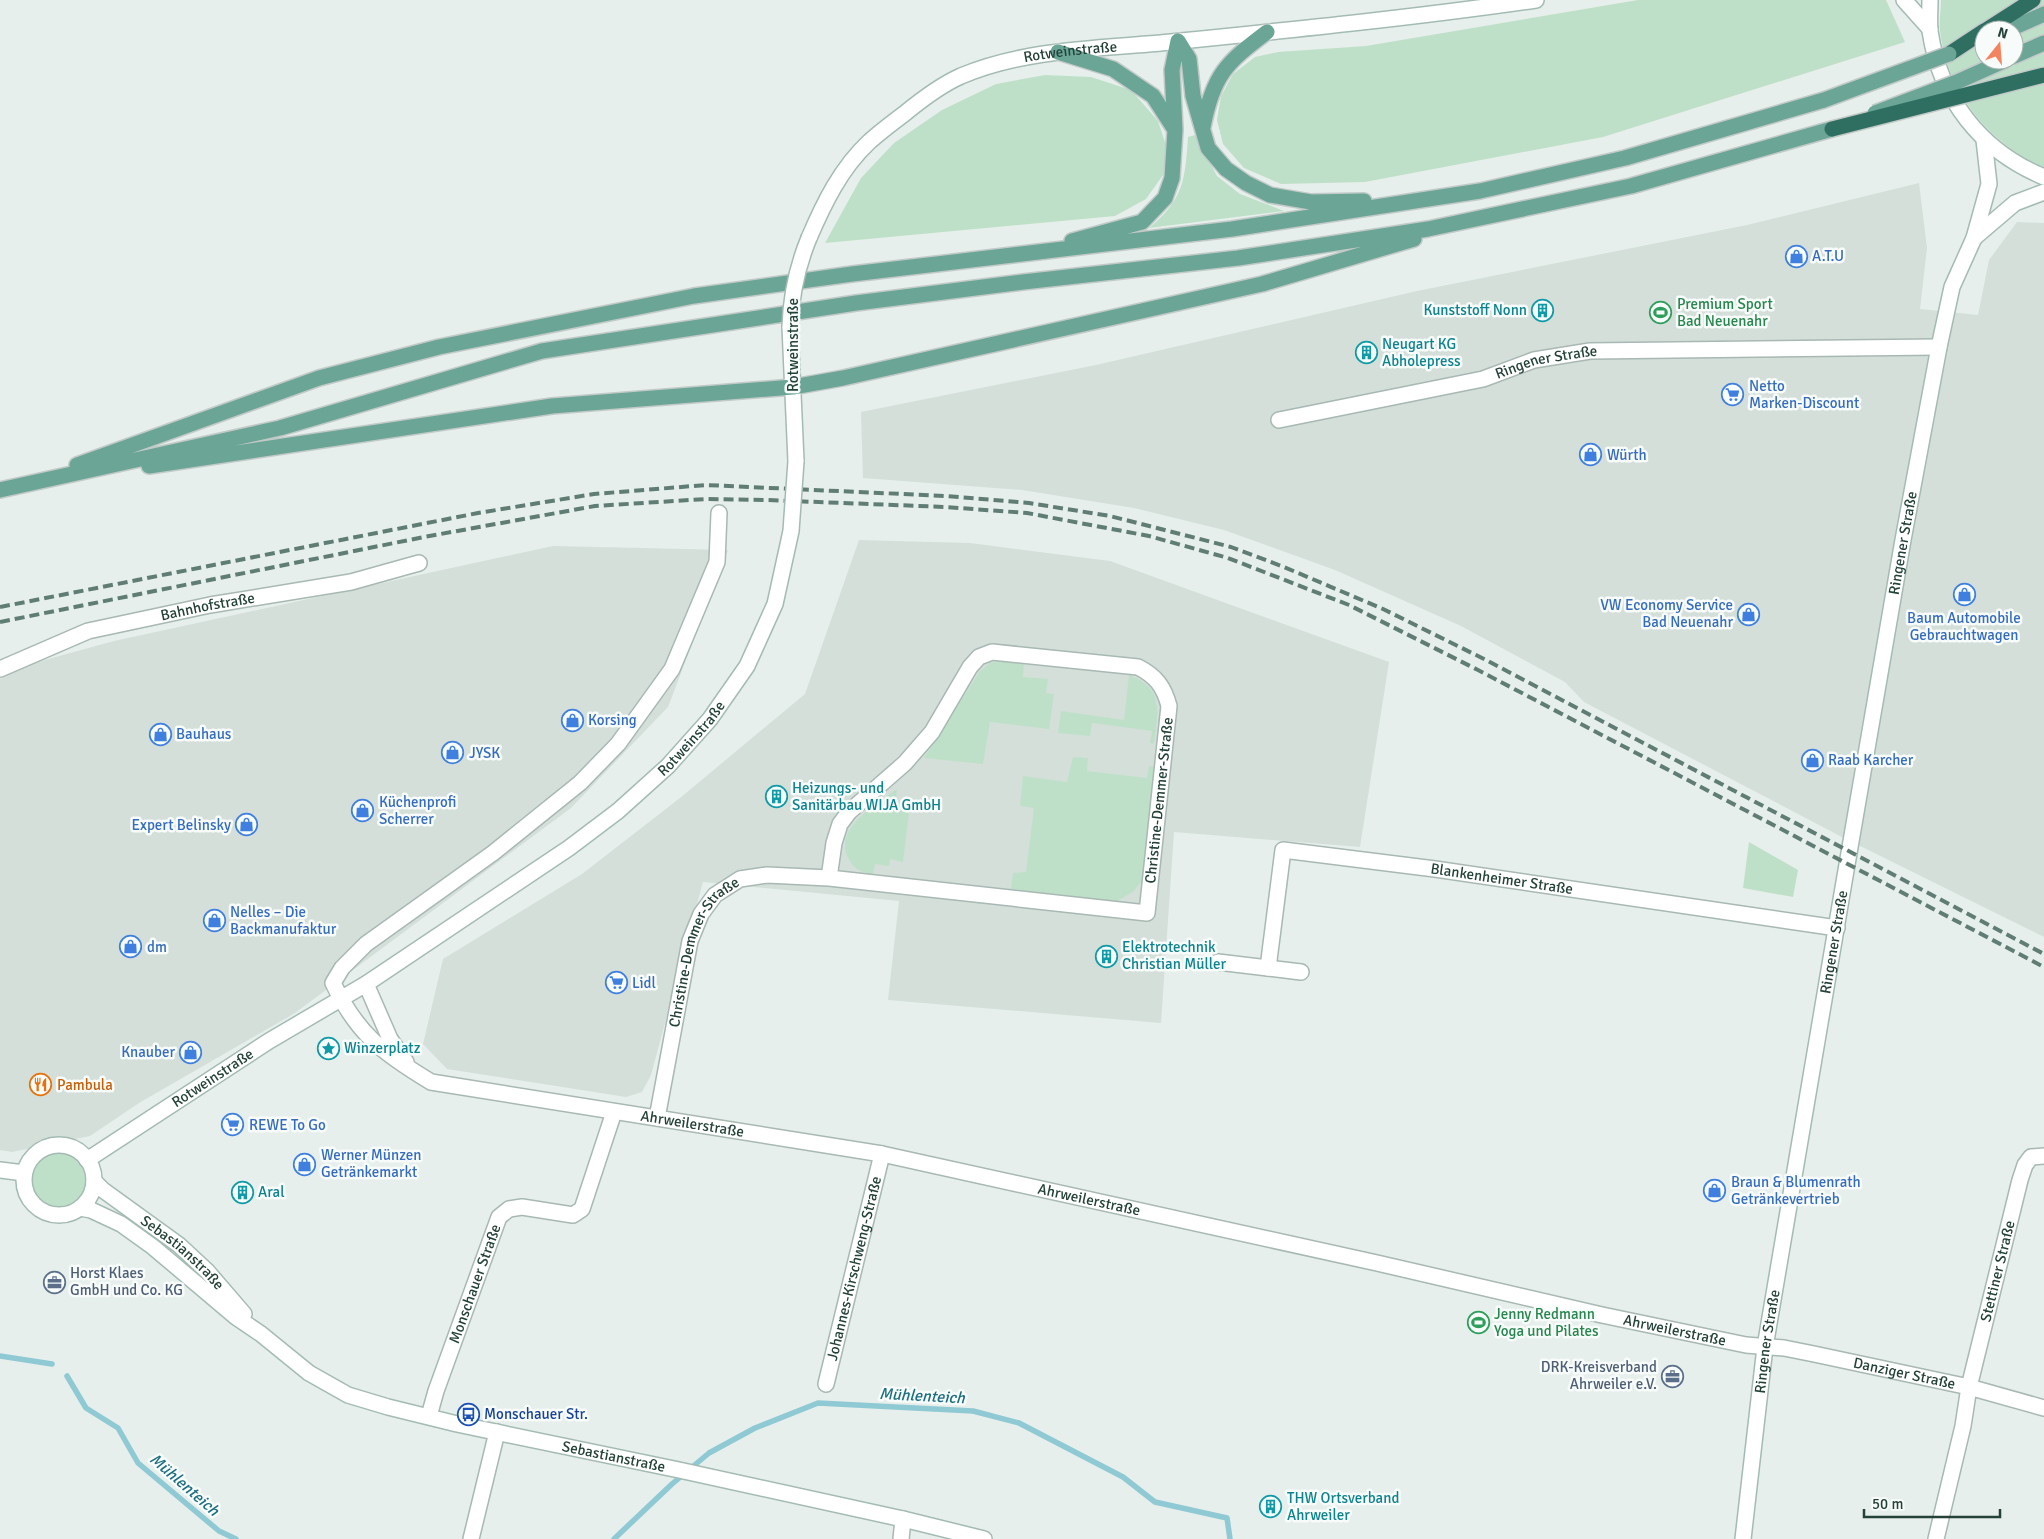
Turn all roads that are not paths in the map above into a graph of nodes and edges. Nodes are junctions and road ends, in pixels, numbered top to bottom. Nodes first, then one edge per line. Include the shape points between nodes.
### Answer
1 (1536, 0) edge
2 (1904, 0) edge
3 (1930, 0) edge
4 (2033, 0) edge
5 (2044, 14) edge
6 (2002, 20) edge
7 (2024, 23) edge
8 (1930, 29) junction
9 (1267, 32) junction
10 (1974, 38) edge
11 (1178, 41) junction
12 (2044, 43) edge
13 (1974, 44) edge
14 (1058, 52) junction
15 (2024, 52) edge
16 (1949, 54) junction
17 (1984, 70) edge
18 (2044, 75) edge
19 (1832, 129) junction
20 (1176, 130) junction
21 (1202, 131) junction
22 (1984, 140) junction
23 (2044, 177) edge
24 (2044, 192) edge
25 (1422, 201) junction
26 (1487, 218) junction
27 (1974, 238) junction
28 (1024, 254) junction
29 (1939, 348) junction
30 (793, 387) junction
31 (1279, 420) dead end
32 (17, 486) junction
33 (0, 490) edge
34 (719, 513) dead end
35 (419, 563) dead end
36 (0, 669) edge
37 (829, 878) junction
38 (1836, 928) junction
39 (1218, 962) dead end
40 (1268, 968) junction
41 (1301, 972) dead end
42 (366, 984) junction
43 (341, 1000) junction
44 (412, 1071) junction
45 (614, 1112) junction
46 (658, 1118) junction
47 (882, 1154) junction
48 (2037, 1157) edge
49 (88, 1160) junction
50 (0, 1170) edge
51 (24, 1173) junction
52 (94, 1181) junction
53 (80, 1208) junction
54 (179, 1245) junction
55 (168, 1258) junction
56 (262, 1334) junction
57 (1765, 1347) junction
58 (826, 1384) dead end
59 (1969, 1387) junction
60 (2044, 1408) edge
61 (429, 1416) junction
62 (497, 1432) junction
63 (903, 1519) junction
64 (471, 1539) edge
65 (901, 1539) edge
66 (984, 1539) edge
67 (1743, 1539) edge
68 (1936, 1539) edge

1 - 9 street, Rotweinstraße
2 - 8 street
3 - 8 street
4 - 6 highway
5 - 7 main road
8 - 22 street via 1936,60 1948,89
9 - 11 street, Rotweinstraße
9 - 21 main road via 1237,55 1218,78 1208,101
10 - 16 highway
11 - 14 street, Rotweinstraße
11 - 20 main road via 1172,70
11 - 21 main road via 1189,59 1193,96
12 - 15 main road
13 - 16 main road
14 - 20 main road via 1114,69 1153,96
14 - 30 street, Rotweinstraße, bridge via 997,64 960,77 922,100 869,142 849,164 823,205 798,265 792,294 790,334
16 - 25 main road, bridge via 1824,100 1625,158
17 - 19 main road, bridge
18 - 19 highway, bridge
19 - 26 main road via 1632,186
20 - 28 main road via 1172,178 1165,198 1142,222
21 - 25 main road via 1208,148 1226,169 1270,195 1311,202
22 - 23 street via 2021,168
22 - 27 street, Ringener Straße via 1989,184
24 - 27 street, Ringener Straße via 2015,203
25 - 28 main road via 1232,229
26 - 30 main road via 1262,284
26 - 32 main road via 1238,258 856,303 542,351 280,428
27 - 29 street, Ringener Straße via 1952,287
28 - 32 main road via 694,296 439,347 319,378
29 - 31 street, Ringener Straße via 1590,352 1534,360 1483,379
29 - 38 street, Ringener Straße
30 - 32 main road via 552,406
30 - 42 street, Rotweinstraße, bridge via 796,461 791,531 775,604 747,666 710,720 668,766 618,811 569,848
32 - 33 main road
34 - 43 street via 717,562 672,669 618,744 580,783 493,853 353,956 334,983
35 - 36 street, Bahnhofstraße via 351,582 88,631
37 - 37 street, Christine-Demmer-Straße via 1146,913 1169,706 1165,692 1155,678 1138,667 992,652 979,657 970,666 932,732 905,763 849,812 840,824
37 - 46 street, Christine-Demmer-Straße via 767,875 740,879 715,895 701,914 690,940
38 - 40 street, Blankenheimer Straße via 1283,850
38 - 57 street, Ringener Straße
39 - 40 street
40 - 41 street
42 - 43 street, Rotweinstraße
42 - 44 street, Ahrweilerstraße via 390,1039
43 - 44 street, Ahrweilerstraße via 358,1026
43 - 49 street, Rotweinstraße via 269,1041
44 - 45 street, Ahrweilerstraße via 431,1082
45 - 46 street, Ahrweilerstraße
45 - 61 street, Monschauer Straße via 582,1209 573,1215 522,1207 499,1217
46 - 47 street, Ahrweilerstraße
47 - 57 street, Ahrweilerstraße via 1602,1315
47 - 58 street, Johannes-Kirschweng-Straße
48 - 59 street, Stettiner Straße via 2025,1165 2020,1180
49 - 51 street via 69,1146 46,1147 32,1158
49 - 52 street
50 - 51 street
51 - 53 street via 24,1186 36,1206 57,1215
52 - 53 street via 90,1196
52 - 54 street, Sebastianstraße
53 - 55 street, Sebastianstraße via 121,1224
54 - 55 street
54 - 56 street, Sebastianstraße via 207,1271
55 - 56 street, Sebastianstraße via 236,1317
56 - 61 street, Sebastianstraße via 309,1373 348,1395
57 - 59 street, Danziger Straße via 1806,1352
57 - 67 street, Ringener Straße
59 - 60 street, Danziger Straße
59 - 68 street, Stettiner Straße
61 - 62 street, Sebastianstraße
62 - 63 street, Sebastianstraße
62 - 64 street
63 - 65 street
63 - 66 street, Sebastianstraße

